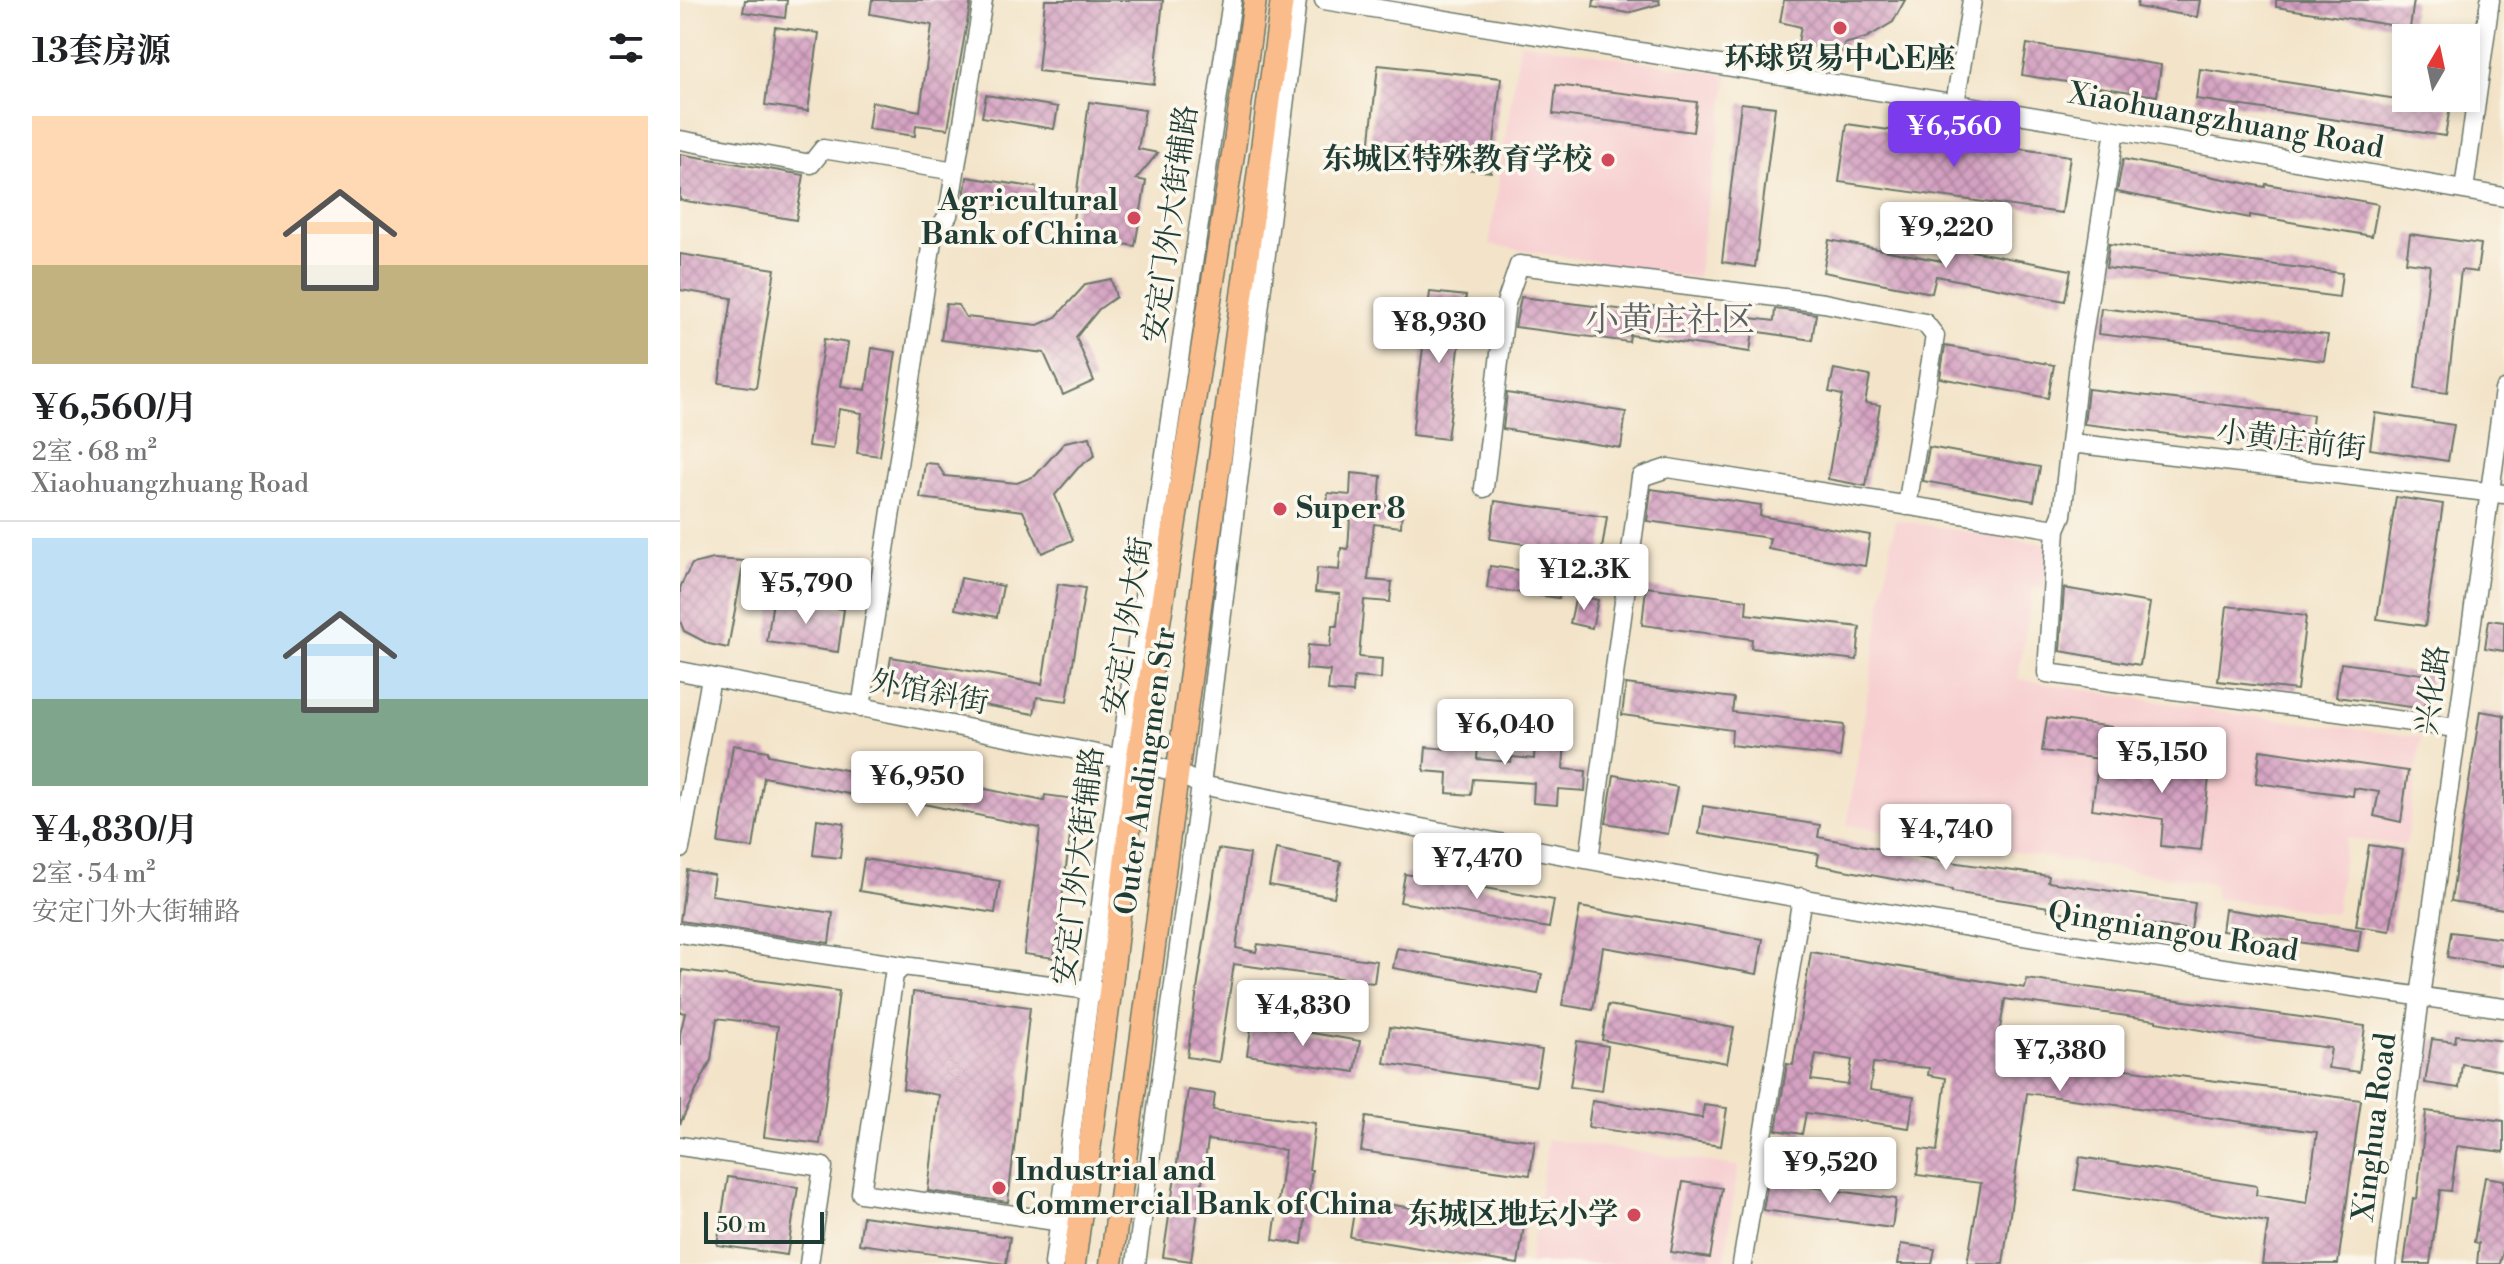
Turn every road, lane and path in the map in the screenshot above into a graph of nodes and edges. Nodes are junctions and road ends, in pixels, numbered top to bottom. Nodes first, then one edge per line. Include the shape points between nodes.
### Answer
1 (983, 0) edge
2 (1232, 0) edge
3 (1255, 0) edge
4 (1282, 0) edge
5 (1297, 0) edge
6 (1324, 0) edge
7 (1972, 0) edge
8 (2490, 0) edge
9 (1955, 104) junction
10 (2115, 130) junction
11 (680, 140) edge
12 (955, 171) junction
13 (2464, 190) junction
14 (2504, 197) edge
15 (2504, 390) edge
16 (2071, 443) junction
17 (1484, 488) dead end
18 (2496, 493) edge
19 (1907, 506) junction
20 (2056, 529) junction
21 (680, 671) edge
22 (711, 678) junction
23 (861, 708) junction
24 (2456, 728) junction
25 (1128, 761) junction
26 (1176, 772) junction
27 (1201, 785) junction
28 (680, 849) edge
29 (1589, 859) junction
30 (1802, 897) junction
31 (1184, 899) junction
32 (1155, 926) junction
33 (680, 933) edge
34 (903, 966) junction
35 (1101, 992) junction
36 (2420, 997) junction
37 (2504, 1008) edge
38 (680, 1146) edge
39 (1070, 1223) junction
40 (809, 1264) edge
41 (1054, 1264) edge
42 (1074, 1264) edge
43 (1111, 1264) edge
44 (1136, 1264) edge
45 (1742, 1264) edge
46 (2386, 1264) edge

1 - 12 street
2 - 25 street, 安定门外大街辅路
3 - 25 main road, 安定门外大街
4 - 26 main road, Outer Andingmen Str
5 - 27 street
6 - 9 street, Xiaohuangzhuang Road
7 - 9 street
8 - 13 street
9 - 10 street, Xiaohuangzhuang Road
10 - 13 street, Xiaohuangzhuang Road
10 - 16 street
11 - 12 street via 811,164 823,149
12 - 23 street via 948,215 932,241
13 - 14 street, Xiaohuangzhuang Road
15 - 18 street, 兴化路
16 - 18 street, 小黄庄前街
16 - 20 street
17 - 19 street via 1506,303 1519,265 1824,303 1925,323 1935,336
18 - 24 street, 兴化路
19 - 20 street
19 - 29 street via 1668,468 1641,477
20 - 24 street via 2047,673
21 - 22 street, 外馆斜街
22 - 23 street, 外馆斜街
22 - 28 street
23 - 25 street, 外馆斜街
24 - 36 street, 兴化路
25 - 26 street, 外馆斜街
25 - 35 main road, 安定门外大街
26 - 27 street, Qingniangou Road
26 - 32 main road, Outer Andingmen Str
27 - 29 street, Qingniangou Road
27 - 31 street
29 - 30 street, Qingniangou Road
30 - 36 street, Qingniangou Road via 2119,954
30 - 45 street
31 - 32 street
31 - 44 street
32 - 43 main road, Outer Andingmen Str
33 - 34 street
34 - 35 street
34 - 39 street via 894,975 861,1193
35 - 39 main road, 安定门外大街
36 - 37 street, Qingniangou Road
36 - 46 street, Xinghua Road
38 - 40 street via 823,1167
39 - 41 street
39 - 42 main road, 安定门外大街

